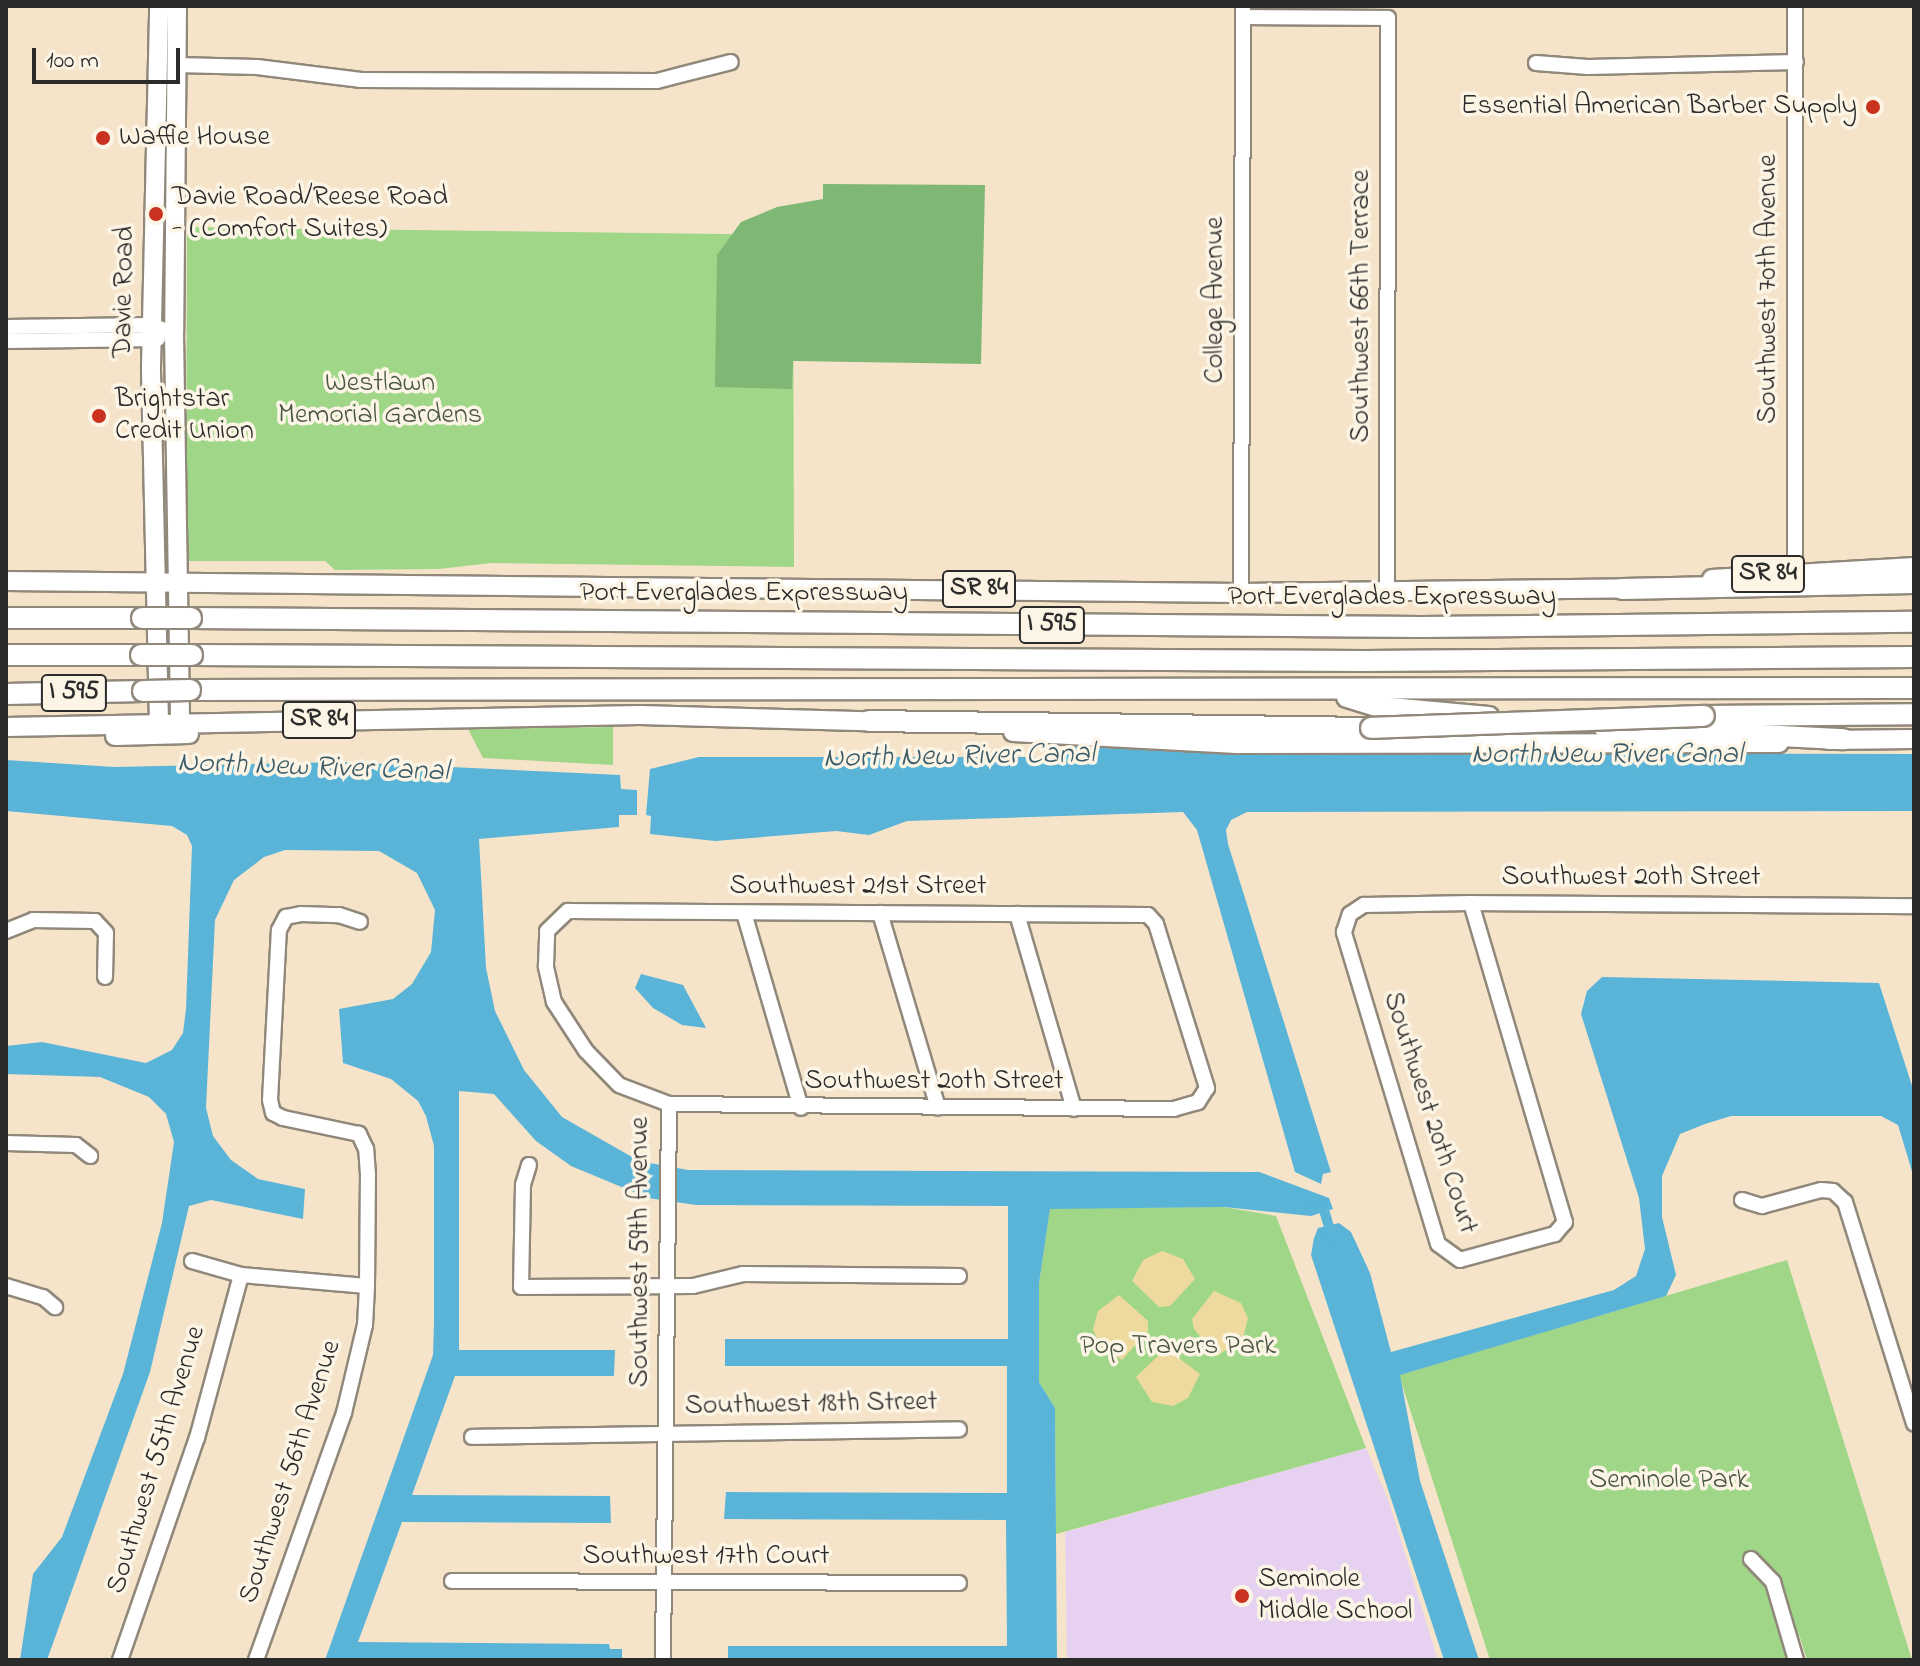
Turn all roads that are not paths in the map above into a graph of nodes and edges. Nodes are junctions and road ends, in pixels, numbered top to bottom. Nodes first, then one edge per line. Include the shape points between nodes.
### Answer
1 (159, 6) edge
2 (177, 6) edge
3 (1795, 6) edge
4 (1243, 11) edge
5 (731, 62) dead end
6 (1796, 62) junction
7 (1536, 63) dead end
8 (177, 65) junction
9 (6, 327) edge
10 (152, 332) junction
11 (174, 334) junction
12 (6, 341) edge
13 (1914, 567) edge
14 (1795, 572) junction
15 (6, 581) edge
16 (167, 583) junction
17 (1914, 583) edge
18 (1622, 589) junction
19 (1241, 593) junction
20 (1387, 594) junction
21 (6, 618) edge
22 (1914, 622) edge
23 (6, 656) edge
24 (1914, 657) edge
25 (1914, 688) edge
26 (1332, 691) junction
27 (6, 694) edge
28 (1914, 714) edge
29 (459, 717) junction
30 (869, 721) junction
31 (180, 722) junction
32 (159, 723) junction
33 (6, 727) edge
34 (6, 738) edge
35 (1844, 739) junction
36 (1914, 739) edge
37 (1471, 903) junction
38 (1914, 906) edge
39 (568, 911) joint
40 (744, 913) junction
41 (880, 913) junction
42 (1017, 914) junction
43 (1350, 914) joint
44 (360, 922) dead end
45 (6, 931) edge
46 (105, 977) dead end
47 (1198, 1102) joint
48 (669, 1104) junction
49 (801, 1108) junction
50 (938, 1108) junction
51 (1074, 1109) junction
52 (6, 1143) edge
53 (90, 1156) dead end
54 (529, 1165) dead end
55 (1742, 1200) dead end
56 (192, 1261) dead end
57 (241, 1275) junction
58 (959, 1276) dead end
59 (6, 1286) edge
60 (367, 1286) junction
61 (666, 1287) junction
62 (55, 1307) dead end
63 (1914, 1423) edge
64 (959, 1429) dead end
65 (666, 1434) junction
66 (472, 1437) dead end
67 (1751, 1559) dead end
68 (452, 1581) dead end
69 (959, 1583) dead end
70 (664, 1584) junction
71 (120, 1660) edge
72 (256, 1660) edge
73 (663, 1660) edge
74 (1796, 1660) edge

1 - 10 main road, Davie Road
2 - 8 main road, Davie Road
3 - 6 street, Southwest 70th Avenue
4 - 19 street, College Avenue
4 - 20 street, Southwest 66th Terrace via 1388,18
5 - 8 street via 657,81 361,80 257,67
6 - 7 street via 1588,67
6 - 14 street, Southwest 70th Avenue
8 - 11 main road, Davie Road
9 - 10 street
10 - 11 street
10 - 12 street
10 - 16 main road, Davie Road
11 - 16 main road, Davie Road
13 - 14 main road, SR 84
14 - 18 main road, SR 84
15 - 16 main road, SR 84
16 - 19 main road, SR 84
16 - 31 main road, Davie Road
16 - 32 main road, Davie Road
17 - 18 highway
18 - 20 main road, SR 84
19 - 20 main road, SR 84
21 - 22 highway, Port Everglades Expressway / I 595, bridge via 1406,627
23 - 24 highway, bridge via 1255,661
25 - 26 highway, I 595
26 - 27 highway, I 595, bridge
26 - 35 highway via 1379,707 1664,731
28 - 30 highway, bridge via 1371,728
29 - 30 main road, SR 84
29 - 31 main road, SR 84
29 - 34 main road via 356,727
30 - 35 main road, SR 84 via 1223,743 1753,745
31 - 32 main road, SR 84
32 - 33 main road, SR 84
35 - 36 main road, SR 84
37 - 38 street, Southwest 20th Street
37 - 43 street, Southwest 20th Street via 1364,905
37 - 43 street, Southwest 20th Court via 1565,1222 1555,1234 1460,1260 1438,1244 1344,932
39 - 40 street, Southwest 21st Street
39 - 48 street, Southwest 59th Avenue via 547,931 546,966 554,1002 586,1051 619,1085
40 - 41 street, Southwest 21st Street
40 - 49 street
41 - 42 street, Southwest 21st Street
41 - 50 street
42 - 47 street, Southwest 21st Street via 1148,915 1156,924 1207,1088
42 - 51 street
44 - 60 street, Southwest 56th Avenue via 339,915 301,914 286,917 279,930 270,1100 273,1113 283,1118 359,1134 368,1175
45 - 46 street via 33,920 95,921 106,933
47 - 51 street, Southwest 20th Street via 1174,1109
48 - 49 street, Southwest 20th Street
48 - 61 street, Southwest 59th Avenue
49 - 50 street, Southwest 20th Street
50 - 51 street, Southwest 20th Street
52 - 53 street via 76,1145
54 - 61 street via 523,1185 521,1287
55 - 63 street via 1762,1206 1821,1190 1833,1191 1845,1202
56 - 57 street
57 - 60 street
57 - 71 street, Southwest 55th Avenue via 197,1438
58 - 61 street via 743,1274
59 - 62 street via 43,1297
60 - 72 street, Southwest 56th Avenue via 362,1338 344,1413
61 - 65 street, Southwest 59th Avenue
64 - 65 street, Southwest 18th Street
65 - 66 street, Southwest 18th Street
65 - 70 street, Southwest 59th Avenue
67 - 74 street via 1773,1582
68 - 70 street, Southwest 17th Court
69 - 70 street, Southwest 17th Court
70 - 73 street, Southwest 59th Avenue

